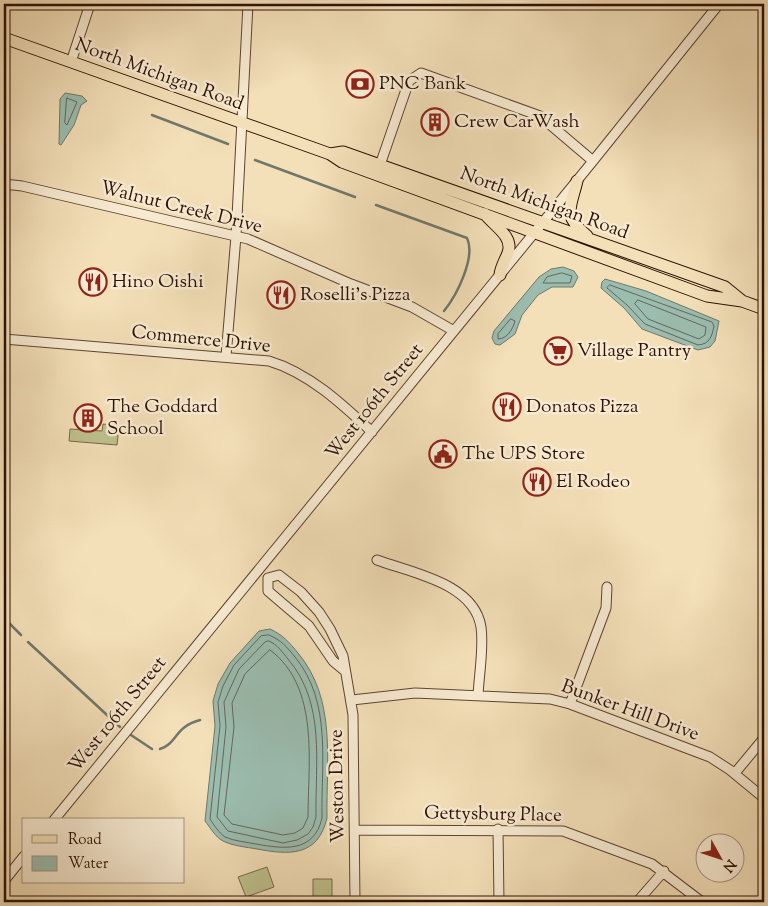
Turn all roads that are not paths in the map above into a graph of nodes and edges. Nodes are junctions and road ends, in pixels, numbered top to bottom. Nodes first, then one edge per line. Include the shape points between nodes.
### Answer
1 (90, 4) edge
2 (248, 4) edge
3 (719, 4) edge
4 (4, 38) edge
5 (71, 62) junction
6 (240, 122) junction
7 (330, 154) junction
8 (593, 161) junction
9 (380, 165) junction
10 (577, 181) junction
11 (4, 184) edge
12 (485, 214) junction
13 (543, 222) junction
14 (535, 232) junction
15 (236, 236) junction
16 (592, 240) junction
17 (500, 275) junction
18 (742, 301) junction
19 (764, 309) edge
20 (454, 331) junction
21 (4, 339) edge
22 (226, 356) junction
23 (372, 432) junction
24 (377, 560) dead end
25 (258, 570) junction
26 (268, 578) junction
27 (606, 587) dead end
28 (345, 671) junction
29 (478, 696) junction
30 (352, 700) junction
31 (570, 704) junction
32 (764, 738) edge
33 (735, 774) junction
34 (764, 798) edge
35 (56, 818) edge
36 (498, 829) junction
37 (354, 830) junction
38 (22, 858) edge
39 (664, 871) junction
40 (4, 880) edge
41 (354, 902) edge
42 (499, 902) edge
43 (637, 902) edge
44 (702, 902) edge

1 - 5 street
2 - 6 street
3 - 8 street, West 106th Street
4 - 5 main road, North Michigan Road
5 - 6 main road, North Michigan Road
6 - 7 main road, North Michigan Road
6 - 15 street via 242,148
7 - 9 main road, North Michigan Road via 343,152
7 - 12 main road, North Michigan Road via 342,162
8 - 9 street via 540,116 421,73 409,81
8 - 10 street, West 106th Street
9 - 13 main road, North Michigan Road
10 - 13 street, West 106th Street
10 - 16 main road via 569,214 573,223
11 - 15 street, Walnut Creek Drive
12 - 14 main road, North Michigan Road
12 - 17 main road via 508,240 508,252
13 - 14 street, West 106th Street
13 - 16 main road, North Michigan Road
14 - 17 street, West 106th Street
14 - 18 main road, North Michigan Road via 707,296
15 - 20 street, Walnut Creek Drive via 412,307
15 - 22 street
16 - 18 main road, North Michigan Road via 725,288
17 - 20 street, West 106th Street
18 - 19 main road, North Michigan Road
20 - 23 street, West 106th Street
21 - 22 street, Commerce Drive
22 - 23 street, Commerce Drive via 269,361 296,372 316,384
23 - 25 street, West 106th Street
24 - 29 street via 449,586 471,603 478,615 481,632
25 - 26 street, Weston Drive
25 - 35 street, West 106th Street
26 - 28 street, Weston Drive via 268,591 309,626 333,661
26 - 28 street, Weston Drive via 279,575 320,612 338,643
27 - 31 street via 604,615
28 - 30 street, Weston Drive
29 - 30 street, Bunker Hill Drive via 403,693
29 - 31 street, Bunker Hill Drive via 544,699
30 - 37 street, Weston Drive
31 - 33 street, Bunker Hill Drive via 710,757
32 - 33 street
33 - 34 street, Bunker Hill Drive
36 - 37 street, Gettysburg Place
36 - 39 street, Gettysburg Place via 562,831 635,856
36 - 42 street
37 - 41 street, Weston Drive
38 - 40 street
39 - 43 street
39 - 44 street, Gettysburg Place

